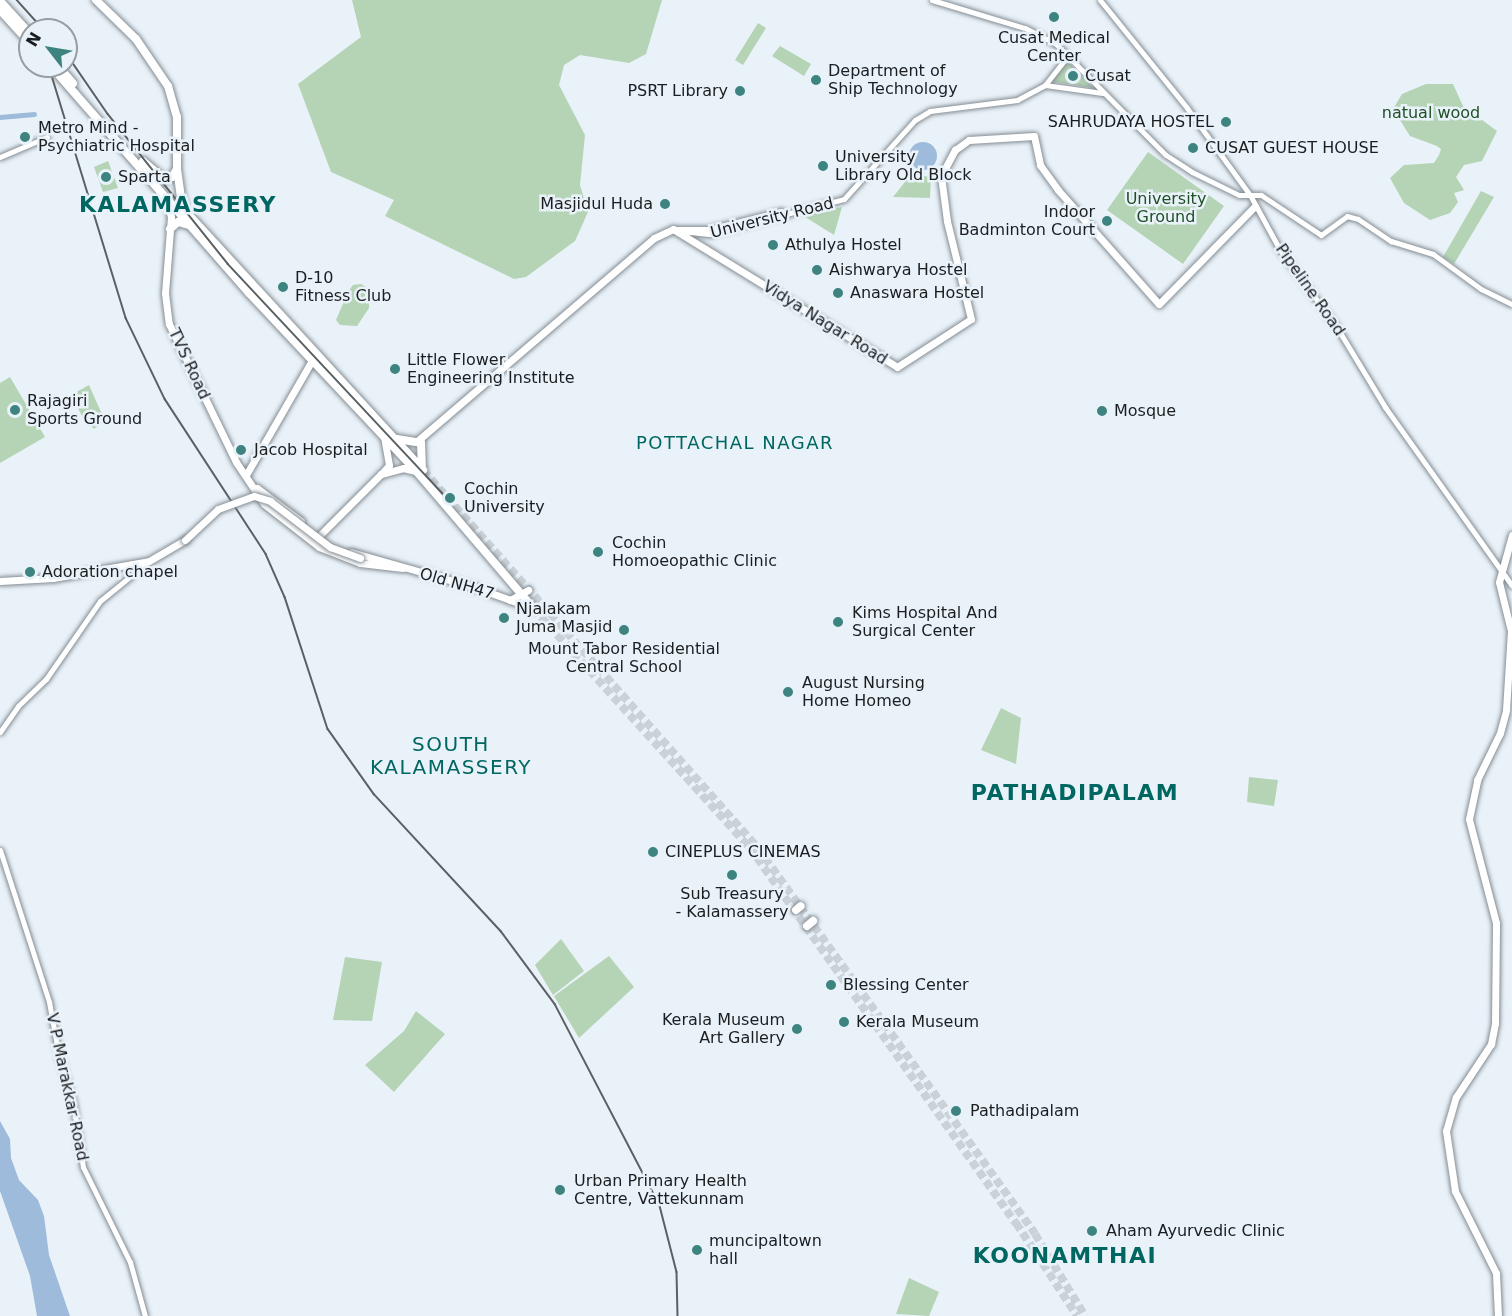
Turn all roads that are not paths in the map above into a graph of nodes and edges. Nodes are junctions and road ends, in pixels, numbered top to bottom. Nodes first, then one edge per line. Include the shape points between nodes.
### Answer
1 (96, 0) edge
2 (932, 0) edge
3 (1100, 0) edge
4 (0, 1) edge
5 (0, 10) edge
6 (14, 20) junction
7 (18, 24) edge
8 (18, 26) edge
9 (1067, 57) junction
10 (64, 78) edge
11 (67, 78) edge
12 (1045, 84) junction
13 (73, 86) junction
14 (1103, 93) junction
15 (88, 103) junction
16 (47, 137) dead end
17 (0, 157) edge
18 (177, 169) junction
19 (163, 193) junction
20 (1250, 195) junction
21 (1255, 206) junction
22 (191, 226) junction
23 (170, 229) junction
24 (673, 229) junction
25 (257, 297) junction
26 (1512, 304) edge
27 (312, 360) junction
28 (382, 433) junction
29 (392, 437) junction
30 (418, 442) junction
31 (406, 456) junction
32 (420, 471) junction
33 (381, 474) junction
34 (246, 475) junction
35 (255, 487) junction
36 (320, 535) junction
37 (1512, 535) edge
38 (312, 543) junction
39 (374, 557) junction
40 (360, 558) junction
41 (149, 561) junction
42 (382, 564) junction
43 (372, 566) junction
44 (1500, 569) junction
45 (0, 581) edge
46 (1512, 586) edge
47 (526, 592) junction
48 (510, 600) junction
49 (533, 608) joint
50 (0, 732) edge
51 (0, 852) edge
52 (145, 1316) edge
53 (1497, 1316) edge

1 - 18 highway via 136,39 168,86 178,124
2 - 9 street via 1040,34
3 - 20 street, Pipeline Road via 1188,108
4 - 6 highway
5 - 6 highway
6 - 7 highway
6 - 8 highway
9 - 12 street
9 - 14 street
10 - 13 highway
11 - 13 highway
12 - 14 street
12 - 24 street, University Road via 1000,104 930,111 915,120 844,199 709,234 690,235
13 - 15 highway
14 - 20 street via 1184,168 1239,195
15 - 18 highway via 164,179 172,177
15 - 19 highway
16 - 17 street
18 - 25 highway via 181,198 188,213
19 - 22 highway
19 - 23 main road, TVS Road via 170,208
20 - 21 street, Pipeline Road
20 - 26 street via 1261,195 1321,235 1347,216 1358,219 1391,241 1433,254 1481,289
21 - 24 main road, Vidya Nagar Road via 1159,304 1058,190 1040,165 1034,136 969,140 955,150 941,177 947,221 971,319 897,367
21 - 44 street, Pipeline Road via 1385,407
22 - 23 highway via 178,222
22 - 25 highway
23 - 34 main road, TVS Road via 165,272 169,324
24 - 30 main road
25 - 27 highway
25 - 29 highway
27 - 28 highway
27 - 34 main road
28 - 31 highway
28 - 33 main road via 389,465
29 - 30 highway
29 - 31 highway
30 - 32 highway
31 - 32 highway
32 - 33 main road via 403,468
32 - 47 highway
33 - 36 main road
34 - 35 main road, TVS Road
35 - 36 main road, Old NH47
35 - 38 main road, TVS Road via 264,504
36 - 38 main road
36 - 39 main road, Old NH47 via 343,549
37 - 44 main road
38 - 43 main road, Old NH47 via 338,557
39 - 40 main road
39 - 42 main road, Old NH47
40 - 41 main road, bridge via 334,549 270,501 254,496 218,509 185,540
40 - 43 main road
41 - 45 main road via 53,578
41 - 50 street via 100,601 46,680 18,706
42 - 43 main road, Old NH47
42 - 48 main road, Old NH47
44 - 46 street, Pipeline Road
44 - 53 main road via 1500,592 1511,631 1508,696 1500,733 1473,792 1469,819 1494,910 1495,1023 1491,1044 1456,1096 1446,1131 1455,1191 1496,1273
47 - 48 main road
47 - 49 highway
48 - 49 main road, Old NH47
51 - 52 street, V P Marakkar Road via 49,1002 73,1102 83,1167 130,1262

